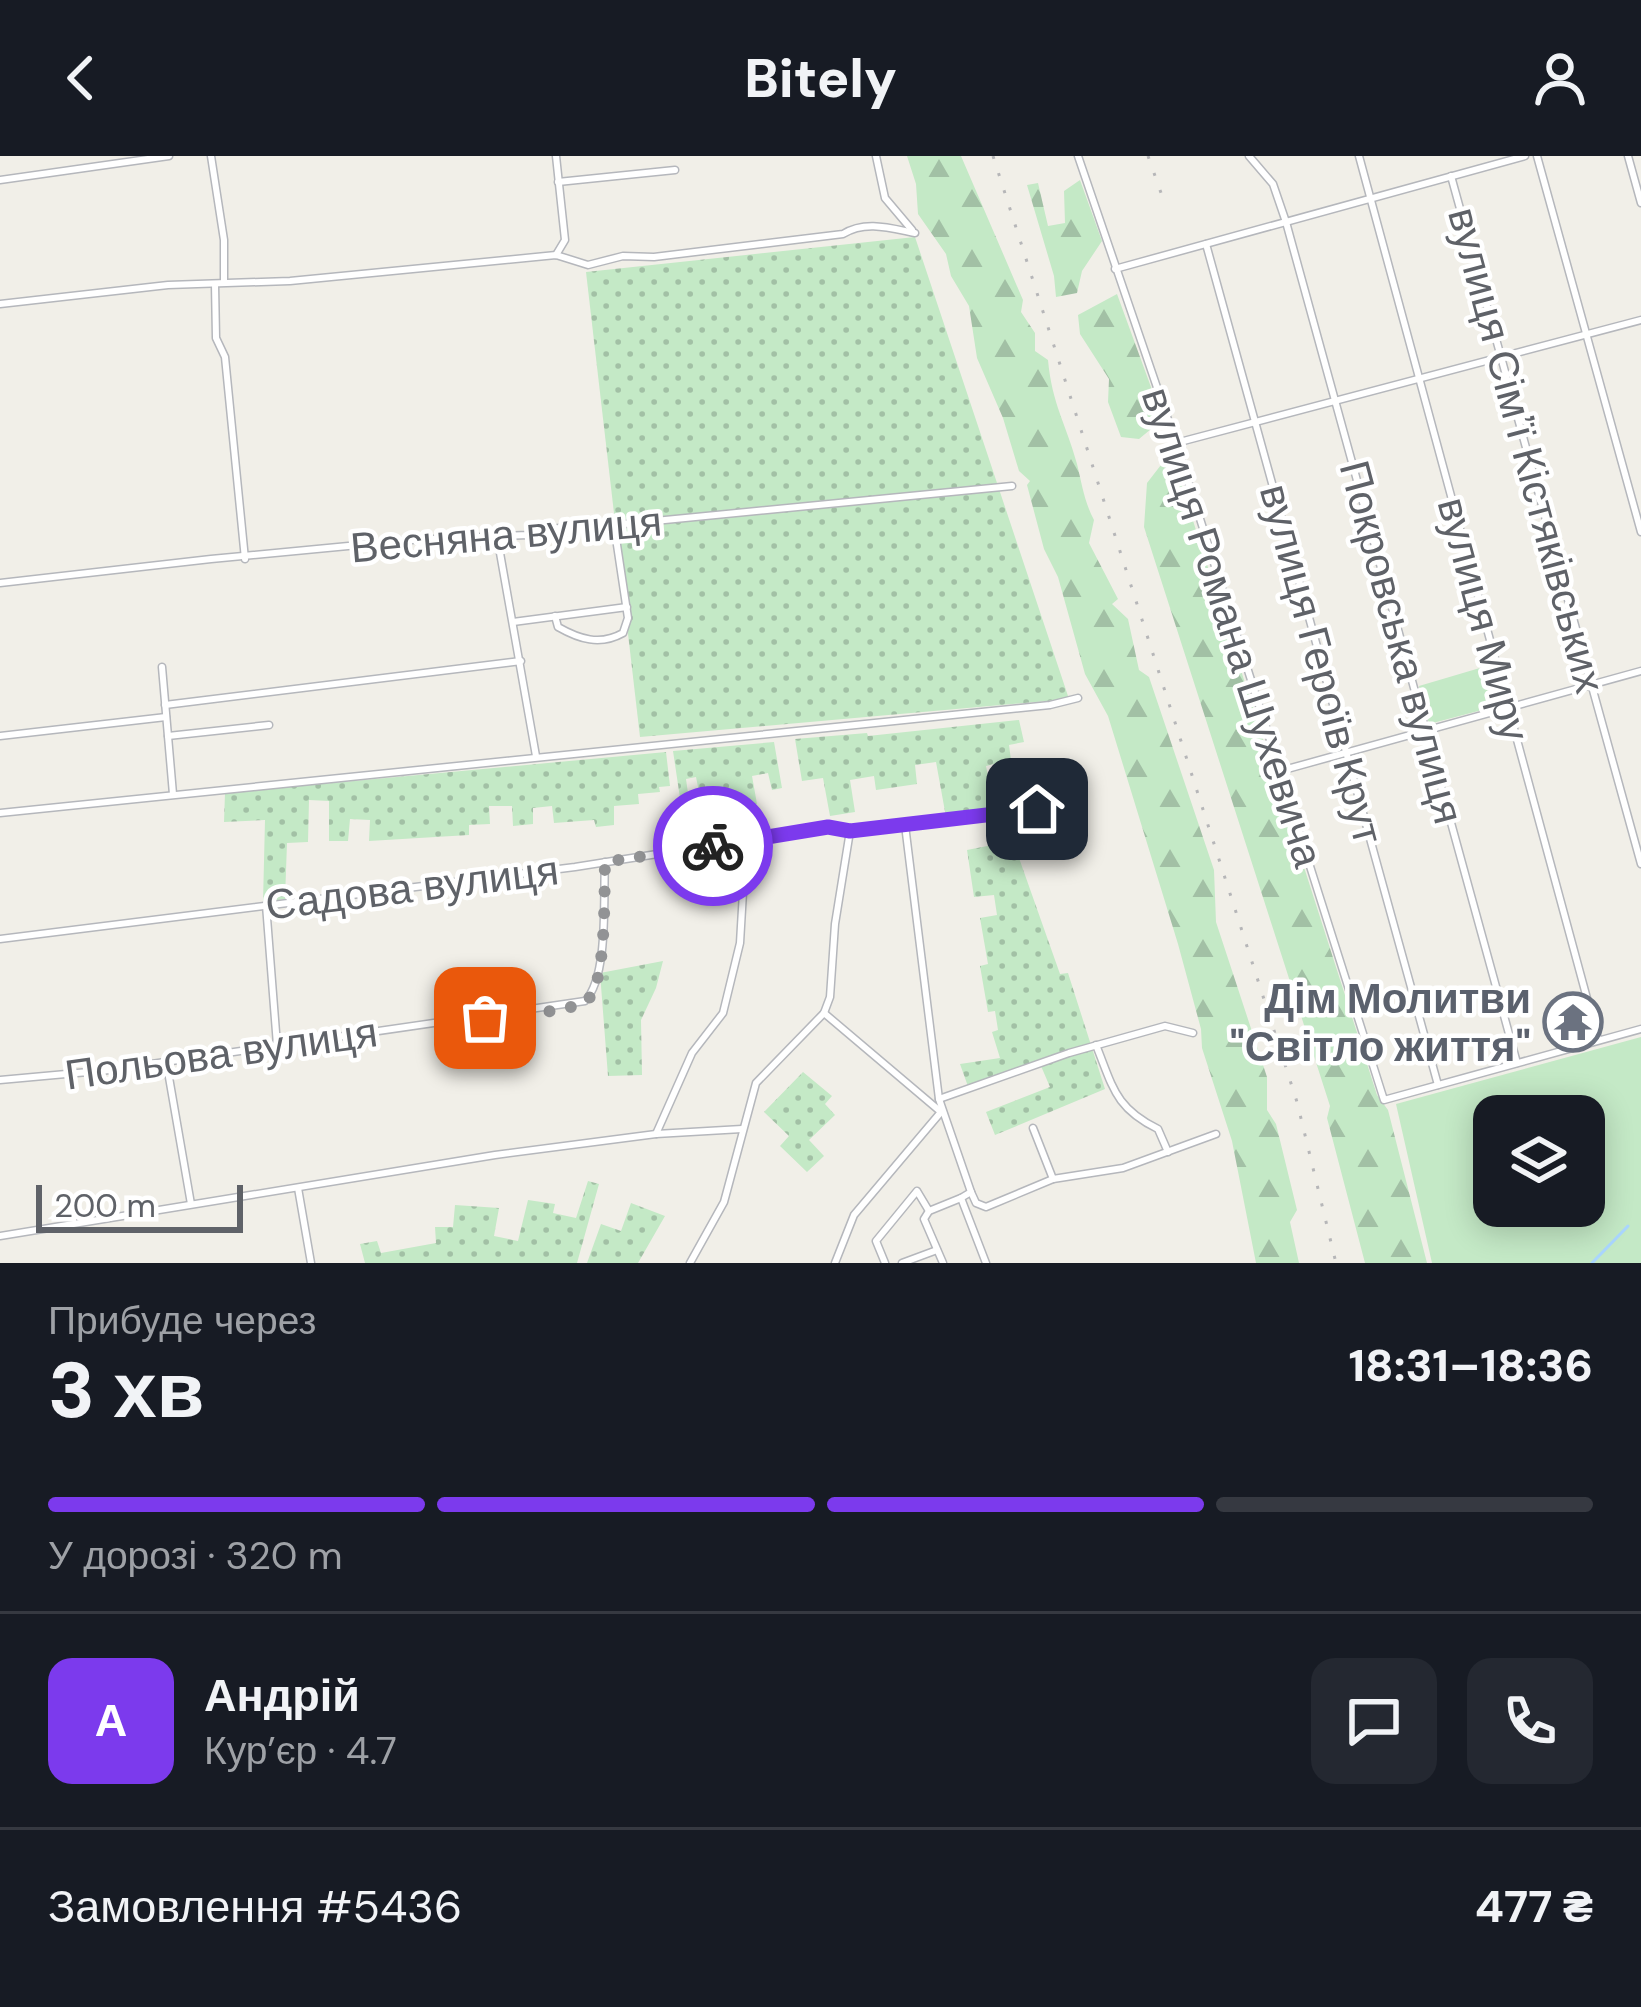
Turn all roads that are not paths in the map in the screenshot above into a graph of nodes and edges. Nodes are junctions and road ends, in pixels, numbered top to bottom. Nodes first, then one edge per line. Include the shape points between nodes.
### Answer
1 (169, 156) edge
2 (211, 156) edge
3 (556, 156) edge
4 (876, 156) edge
5 (1078, 156) edge
6 (1249, 156) edge
7 (1359, 156) edge
8 (1525, 156) edge
9 (1538, 156) edge
10 (1628, 156) edge
11 (675, 170) dead end
12 (1451, 176) junction
13 (0, 180) edge
14 (559, 182) junction
15 (1370, 199) junction
16 (1641, 203) edge
17 (1286, 222) junction
18 (1206, 244) junction
19 (556, 254) junction
20 (1115, 269) junction
21 (219, 282) junction
22 (0, 304) edge
23 (1641, 320) edge
24 (1587, 334) junction
25 (1502, 356) junction
26 (1418, 379) junction
27 (1335, 401) junction
28 (1255, 422) junction
29 (1176, 443) junction
30 (1012, 486) dead end
31 (614, 525) junction
32 (1641, 532) edge
33 (497, 536) junction
34 (244, 559) junction
35 (0, 583) edge
36 (627, 607) junction
37 (555, 616) junction
38 (513, 622) junction
39 (521, 661) junction
40 (162, 667) dead end
41 (1641, 671) edge
42 (1592, 685) junction
43 (1078, 698) dead end
44 (165, 705) junction
45 (1508, 707) junction
46 (166, 717) junction
47 (269, 725) dead end
48 (1425, 729) junction
49 (0, 736) edge
50 (167, 736) junction
51 (1347, 752) junction
52 (536, 756) junction
53 (1280, 771) junction
54 (173, 794) junction
55 (1037, 809) dead end
56 (0, 814) edge
57 (905, 825) junction
58 (850, 831) junction
59 (746, 840) junction
60 (605, 862) junction
61 (1641, 864) edge
62 (266, 904) junction
63 (0, 938) edge
64 (824, 1013) junction
65 (1641, 1028) edge
66 (1193, 1033) dead end
67 (1598, 1040) junction
68 (277, 1045) junction
69 (1096, 1045) junction
70 (166, 1060) junction
71 (1517, 1063) junction
72 (0, 1080) edge
73 (1438, 1085) junction
74 (938, 1099) junction
75 (941, 1112) junction
76 (1034, 1128) dead end
77 (742, 1129) junction
78 (656, 1134) junction
79 (1216, 1134) dead end
80 (1168, 1152) junction
81 (1053, 1179) junction
82 (298, 1188) junction
83 (970, 1192) junction
84 (961, 1198) junction
85 (191, 1204) junction
86 (929, 1211) junction
87 (0, 1236) edge
88 (938, 1250) junction
89 (311, 1263) edge
90 (690, 1263) edge
91 (835, 1263) edge
92 (885, 1263) edge
93 (902, 1263) edge
94 (943, 1263) edge
95 (986, 1263) edge

1 - 13 street
2 - 21 street via 224,240
3 - 14 street
4 - 19 street via 885,198 914,233 854,227 588,265
5 - 20 street, вулиця Романа Шухевича
6 - 17 street, Покровська вулиця via 1273,184
7 - 15 street, вулиця Миру
8 - 12 street
9 - 24 street
10 - 16 street
11 - 14 street
12 - 15 street
12 - 25 street, вулиця Сімʼї Кістяківських
14 - 19 street via 565,240
15 - 17 street
15 - 26 street, вулиця Миру
17 - 18 street
17 - 27 street, Покровська вулиця
18 - 20 street
18 - 28 street, вулиця Героїв Крут
19 - 21 street
20 - 29 street, вулиця Романа Шухевича
21 - 22 street
21 - 34 street via 216,338 225,357
23 - 24 street
24 - 25 street
24 - 32 street
25 - 26 street
25 - 42 street, вулиця Сімʼї Кістяківських
26 - 27 street
26 - 45 street, вулиця Миру
27 - 28 street
27 - 48 street, Покровська вулиця
28 - 29 street
28 - 51 street, вулиця Героїв Крут
29 - 53 street, вулиця Романа Шухевича
30 - 31 street, Весняна вулиця
31 - 33 street, Весняна вулиця
31 - 36 street
33 - 34 street, Весняна вулиця
33 - 38 street
34 - 35 street, Весняна вулиця
36 - 37 street
36 - 37 street via 623,633 610,640 578,639
37 - 38 street
38 - 39 street
39 - 44 street
39 - 52 street
40 - 44 street
41 - 42 street
42 - 45 street
42 - 61 street, вулиця Сімʼї Кістяківських
43 - 52 street
44 - 46 street
45 - 48 street
45 - 67 street, вулиця Миру
46 - 49 street
46 - 50 street
47 - 50 street
48 - 51 street
48 - 71 street, Покровська вулиця
50 - 54 street
51 - 53 street
51 - 73 street, вулиця Героїв Крут
52 - 54 street
53 - 73 street, вулиця Романа Шухевича via 1384,1100
54 - 56 street
55 - 57 street, Садова вулиця
57 - 58 street, Садова вулиця
57 - 74 street
58 - 59 street, Садова вулиця
58 - 64 street
59 - 60 street, Садова вулиця
59 - 78 street via 740,943 723,1013 692,1053
60 - 62 street, Садова вулиця
60 - 68 street, Польова вулиця via 599,967 585,1001
62 - 63 street, Садова вулиця
62 - 68 street
64 - 75 street
64 - 77 street via 756,1083
65 - 67 street
66 - 69 street via 1165,1026
67 - 71 street
68 - 70 street, Польова вулиця
69 - 74 street
69 - 80 street via 1120,1102 1158,1129
70 - 72 street, Польова вулиця
70 - 85 street
71 - 73 street
74 - 75 street
75 - 83 street
75 - 91 street via 854,1215
76 - 81 street
77 - 78 street
77 - 90 street via 724,1202
78 - 82 street
79 - 80 street
80 - 81 street
81 - 83 street via 986,1207
82 - 85 street
82 - 89 street
83 - 84 street
84 - 86 street
84 - 95 street
85 - 87 street
86 - 88 street
86 - 92 street via 917,1191 876,1241
88 - 93 street
88 - 94 street

